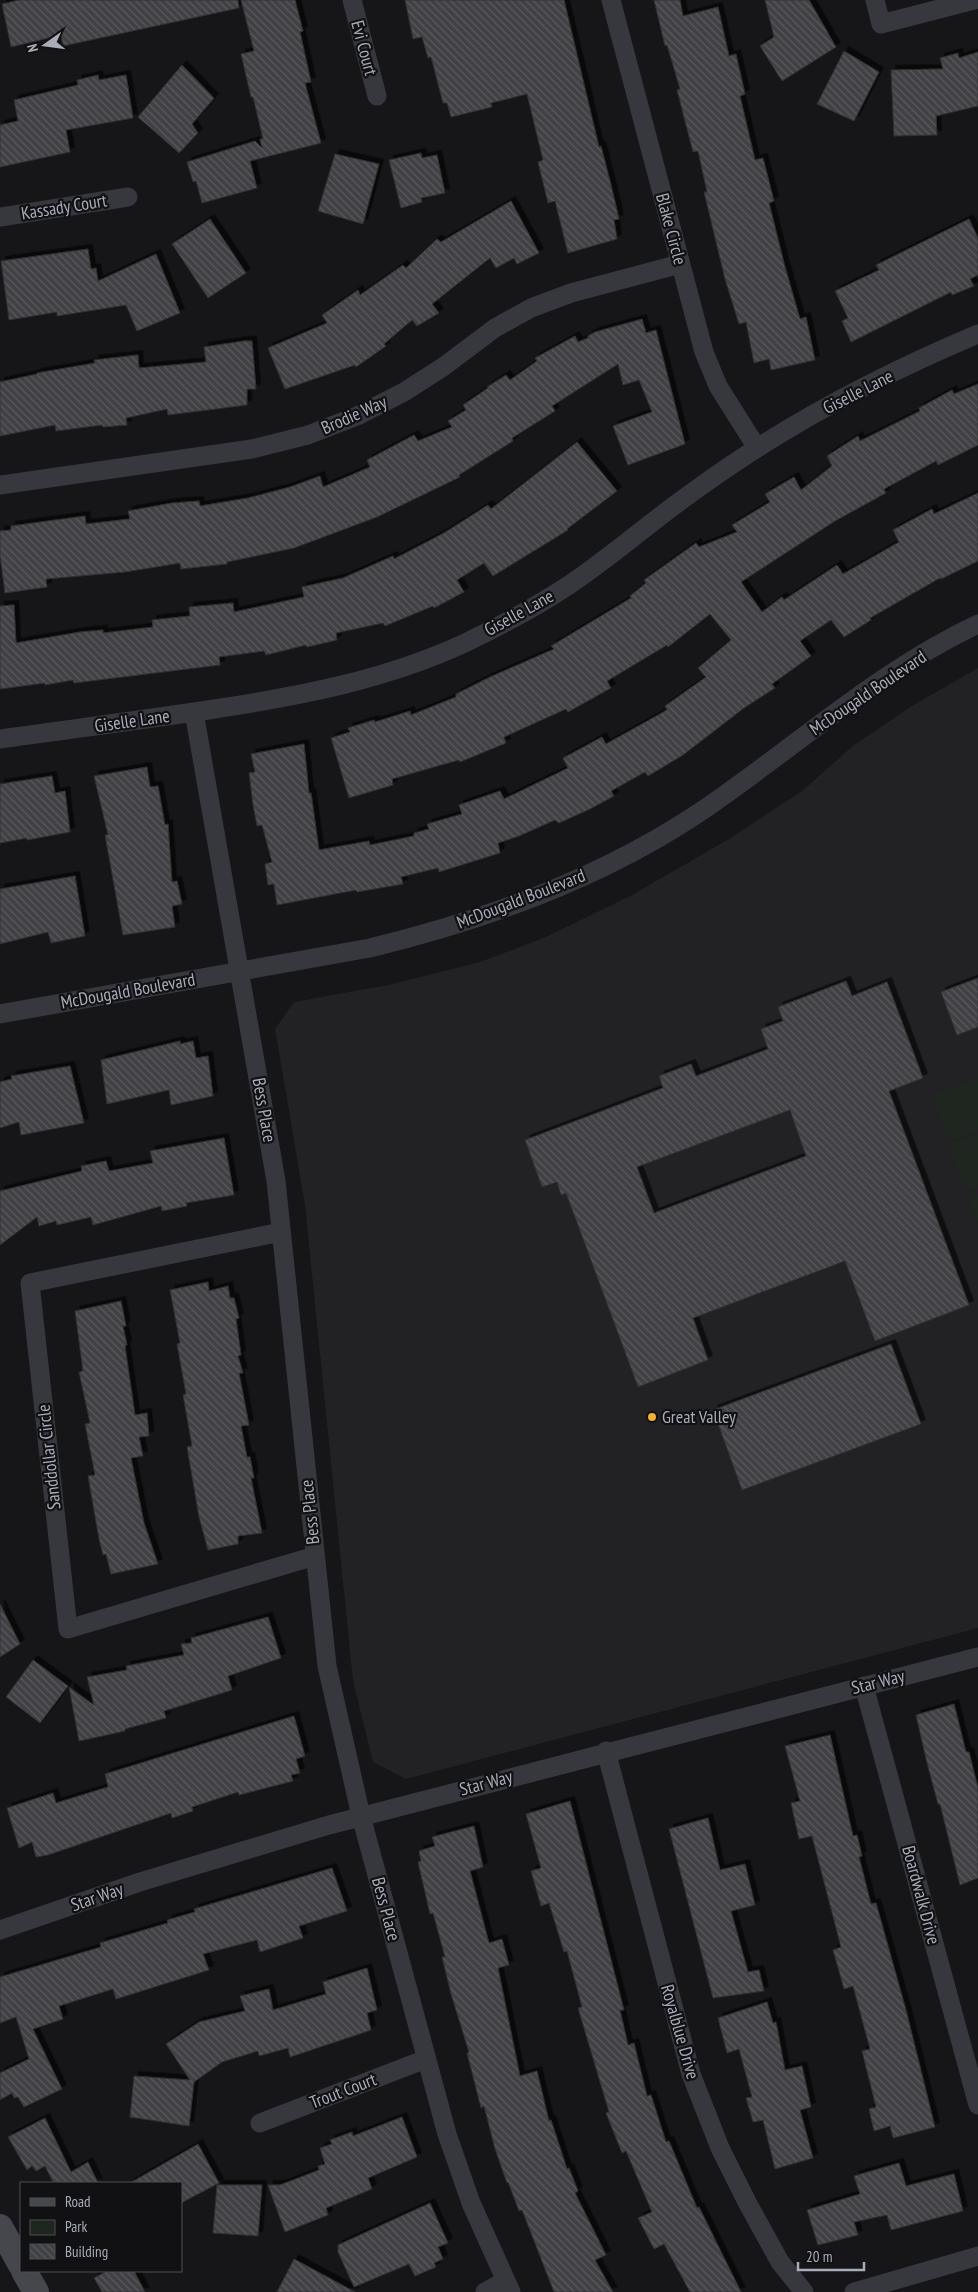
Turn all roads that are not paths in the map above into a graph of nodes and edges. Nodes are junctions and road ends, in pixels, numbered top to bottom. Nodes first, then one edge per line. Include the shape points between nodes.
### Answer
1 (352, 0) edge
2 (611, 0) edge
3 (875, 0) edge
4 (974, 0) edge
5 (377, 96) dead end
6 (128, 196) dead end
7 (0, 217) edge
8 (680, 264) junction
9 (978, 334) edge
10 (756, 448) junction
11 (0, 485) edge
12 (978, 624) edge
13 (194, 712) junction
14 (0, 740) edge
15 (240, 972) junction
16 (0, 1014) edge
17 (281, 1232) junction
18 (315, 1556) junction
19 (978, 1657) edge
20 (864, 1686) junction
21 (606, 1752) junction
22 (361, 1816) junction
23 (0, 1930) edge
24 (426, 2060) junction
25 (978, 2105) edge
26 (260, 2122) dead end
27 (0, 2227) edge
28 (978, 2256) edge
29 (20, 2264) edge
30 (25, 2272) edge
31 (508, 2287) edge
32 (36, 2292) edge
33 (485, 2292) edge
34 (804, 2292) edge
35 (854, 2292) edge

1 - 5 street, Evi Court
2 - 8 street, Blake Circle
3 - 4 street via 881,24
6 - 7 street, Kassady Court
8 - 10 street, Blake Circle via 704,352 718,386
8 - 11 street, Brodie Way via 571,293 531,308 495,328 404,392 357,416 308,435 252,449
9 - 10 street, Giselle Lane via 827,407
10 - 13 street, Giselle Lane via 690,493 569,585 463,644 348,684 289,698
12 - 15 street, McDougald Boulevard via 910,662 847,703 697,814 594,871 540,896 427,934
13 - 14 street, Giselle Lane
13 - 15 street, Bess Place
15 - 16 street, McDougald Boulevard
15 - 17 street, Bess Place via 276,1181
17 - 18 street, Bess Place
17 - 18 street, Sanddollar Circle via 30,1283 68,1629
18 - 22 street, Bess Place via 327,1666
19 - 20 street, Star Way
20 - 21 street, Star Way
20 - 25 street, Boardwalk Drive
21 - 22 street, Star Way
21 - 34 street, Royalblue Drive via 691,2074 720,2148 748,2204 780,2262
22 - 23 street, Star Way via 140,1882
22 - 24 street, Bess Place
24 - 26 street, Trout Court
24 - 31 street, Bess Place via 471,2203
27 - 29 street
28 - 35 street
30 - 32 street
31 - 33 street

